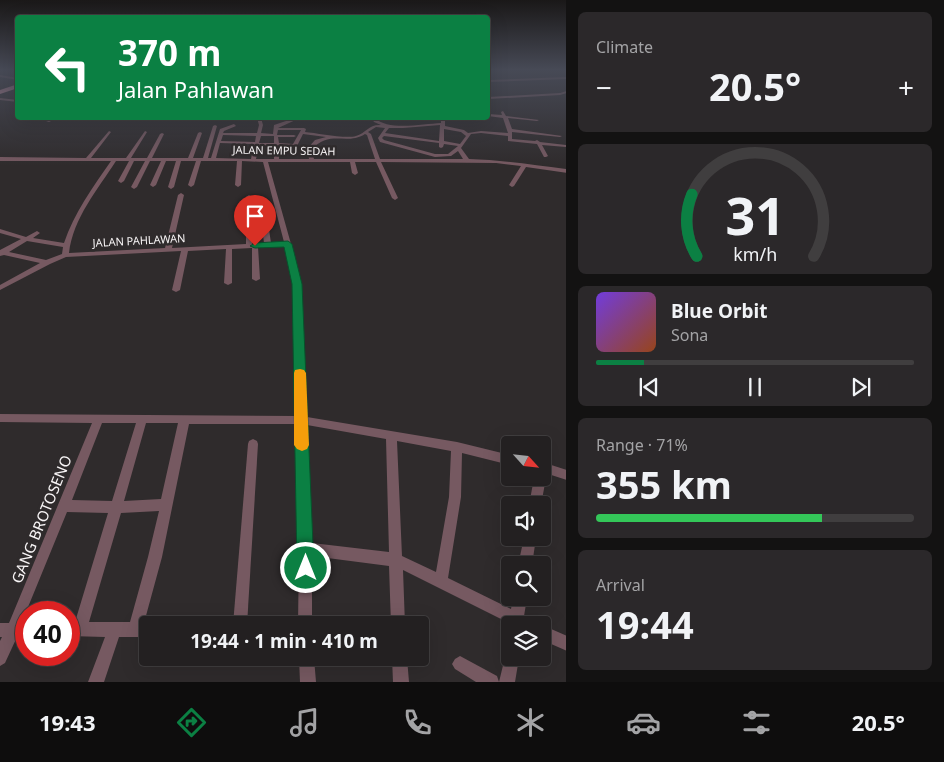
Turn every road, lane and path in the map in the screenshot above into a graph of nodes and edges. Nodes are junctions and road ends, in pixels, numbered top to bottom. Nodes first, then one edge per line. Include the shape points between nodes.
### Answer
1 (504, 115) junction
2 (490, 116) edge
3 (528, 118) junction
4 (260, 120) edge
5 (295, 120) edge
6 (374, 120) edge
7 (443, 120) edge
8 (538, 120) dead end
9 (234, 125) dead end
10 (388, 126) junction
11 (410, 126) junction
12 (443, 126) junction
13 (223, 128) dead end
14 (422, 131) dead end
15 (109, 132) dead end
16 (145, 132) dead end
17 (510, 132) junction
18 (200, 133) dead end
19 (276, 133) junction
20 (302, 133) junction
21 (365, 133) junction
22 (532, 133) junction
23 (162, 134) dead end
24 (222, 134) junction
25 (382, 134) junction
26 (468, 134) junction
27 (258, 135) junction
28 (332, 137) junction
29 (406, 137) junction
30 (296, 138) junction
31 (418, 139) junction
32 (317, 141) junction
33 (220, 142) junction
34 (441, 142) junction
35 (257, 144) junction
36 (538, 144) junction
37 (565, 145) edge
38 (459, 147) junction
39 (412, 150) junction
40 (566, 151) edge
41 (441, 154) junction
42 (546, 156) dead end
43 (0, 159) edge
44 (88, 159) junction
45 (214, 159) junction
46 (114, 160) junction
47 (129, 160) junction
48 (147, 160) junction
49 (164, 160) junction
50 (179, 160) junction
51 (190, 160) junction
52 (202, 160) junction
53 (240, 160) junction
54 (253, 160) junction
55 (265, 160) junction
56 (278, 160) junction
57 (312, 160) junction
58 (352, 161) junction
59 (378, 161) junction
60 (467, 161) junction
61 (525, 164) junction
62 (566, 171) edge
63 (355, 173) dead end
64 (121, 180) dead end
65 (153, 185) dead end
66 (191, 185) dead end
67 (238, 185) dead end
68 (512, 185) dead end
69 (134, 187) dead end
70 (171, 187) dead end
71 (181, 195) dead end
72 (249, 197) dead end
73 (395, 198) dead end
74 (262, 202) dead end
75 (0, 231) edge
76 (37, 233) dead end
77 (26, 239) junction
78 (288, 244) junction
79 (65, 245) junction
80 (268, 245) junction
81 (229, 246) junction
82 (252, 246) junction
83 (185, 249) junction
84 (168, 250) junction
85 (1, 253) edge
86 (65, 255) junction
87 (48, 262) junction
88 (256, 279) dead end
89 (228, 283) dead end
90 (0, 288) edge
91 (176, 290) dead end
92 (0, 418) edge
93 (98, 420) junction
94 (142, 420) junction
95 (301, 420) junction
96 (184, 421) junction
97 (391, 436) junction
98 (253, 444) dead end
99 (457, 447) junction
100 (501, 458) edge
101 (551, 470) edge
102 (566, 475) edge
103 (166, 505) junction
104 (64, 506) junction
105 (116, 507) junction
106 (306, 549) junction
107 (396, 560) junction
108 (441, 581) junction
109 (80, 612) edge
110 (144, 616) edge
111 (241, 616) edge
112 (305, 616) edge
113 (398, 616) edge
114 (507, 616) edge
115 (80, 629) edge
116 (13, 630) edge
117 (139, 630) edge
118 (114, 631) junction
119 (551, 636) edge
120 (566, 644) edge
121 (0, 658) edge
122 (460, 664) dead end
123 (307, 666) edge
124 (400, 666) edge
125 (510, 666) edge
126 (96, 682) edge
127 (308, 682) edge
128 (401, 682) edge
129 (491, 682) edge
130 (507, 682) edge

1 - 2 street
1 - 3 street
1 - 17 street
3 - 8 street
3 - 22 street
4 - 27 street
5 - 19 street
6 - 10 street
7 - 12 street
9 - 24 street via 223,129
10 - 11 street
10 - 21 street via 376,126
10 - 25 street
11 - 12 street
11 - 29 street
12 - 26 street
12 - 34 street
13 - 52 street via 215,127
14 - 31 street
15 - 44 street
16 - 47 street
17 - 22 street
17 - 26 street
17 - 36 street via 512,140
18 - 51 street
19 - 20 street via 303,129
19 - 27 street
19 - 30 street
19 - 35 street
19 - 56 street
20 - 28 street
20 - 30 street
21 - 28 street via 354,138
21 - 59 street via 369,134
22 - 36 street
22 - 37 street via 559,133
23 - 48 street
24 - 27 street
24 - 33 street
25 - 29 street
25 - 39 street via 380,140
26 - 38 street
27 - 35 street
28 - 32 street
29 - 31 street
30 - 32 street
31 - 34 street
31 - 39 street
32 - 57 street via 309,150
33 - 35 street
33 - 45 street
34 - 38 street
34 - 41 street
35 - 54 street
36 - 37 street
36 - 42 street
37 - 40 street
38 - 41 street via 451,155
38 - 60 street
39 - 41 street
43 - 44 street, JALAN EMPU SEDAH
44 - 46 street, JALAN EMPU SEDAH
45 - 52 street, JALAN EMPU SEDAH
45 - 53 street, JALAN EMPU SEDAH
46 - 47 street, JALAN EMPU SEDAH
46 - 79 street via 85,204
47 - 48 street, JALAN EMPU SEDAH
47 - 64 street
48 - 49 street, JALAN EMPU SEDAH
48 - 69 street
49 - 50 street, JALAN EMPU SEDAH
49 - 65 street
50 - 51 street, JALAN EMPU SEDAH
50 - 70 street
51 - 52 street, JALAN EMPU SEDAH
52 - 66 street
53 - 54 street, JALAN EMPU SEDAH
53 - 67 street
54 - 55 street, JALAN EMPU SEDAH
55 - 56 street, JALAN EMPU SEDAH
55 - 78 street
56 - 57 street, JALAN EMPU SEDAH
57 - 58 street, JALAN EMPU SEDAH
58 - 59 street, JALAN EMPU SEDAH
58 - 63 street
59 - 60 street, JALAN EMPU SEDAH
59 - 73 street
60 - 61 street, JALAN EMPU SEDAH
61 - 62 street, JALAN EMPU SEDAH
61 - 68 street
71 - 84 street
72 - 82 street
74 - 80 street
75 - 77 street
76 - 77 street
77 - 79 street
77 - 85 street
78 - 80 street, JALAN PAHLAWAN
78 - 95 street via 297,284
79 - 86 street
80 - 82 street, JALAN PAHLAWAN
81 - 82 street, JALAN PAHLAWAN
81 - 83 street, JALAN PAHLAWAN
81 - 89 street
82 - 88 street
83 - 84 street, JALAN PAHLAWAN
83 - 91 street
84 - 86 street, JALAN PAHLAWAN
85 - 87 street
86 - 87 street, JALAN PAHLAWAN
87 - 90 street, JALAN PAHLAWAN
92 - 93 street
93 - 94 street
93 - 104 street, GANG BROTOSENO
94 - 96 street
94 - 105 street
95 - 96 street
95 - 97 street
95 - 106 street
96 - 103 street
97 - 99 street
97 - 107 street
98 - 111 street
99 - 100 street
99 - 108 street via 455,496
101 - 102 street
103 - 105 street
103 - 110 street
104 - 105 street
104 - 116 street, GANG BROTOSENO
105 - 109 street
106 - 107 street
106 - 112 street
107 - 108 street
107 - 113 street
108 - 114 street
115 - 118 street
116 - 121 street, GANG BROTOSENO
117 - 118 street
118 - 126 street
119 - 120 street
122 - 129 street
123 - 127 street
124 - 128 street
125 - 130 street

